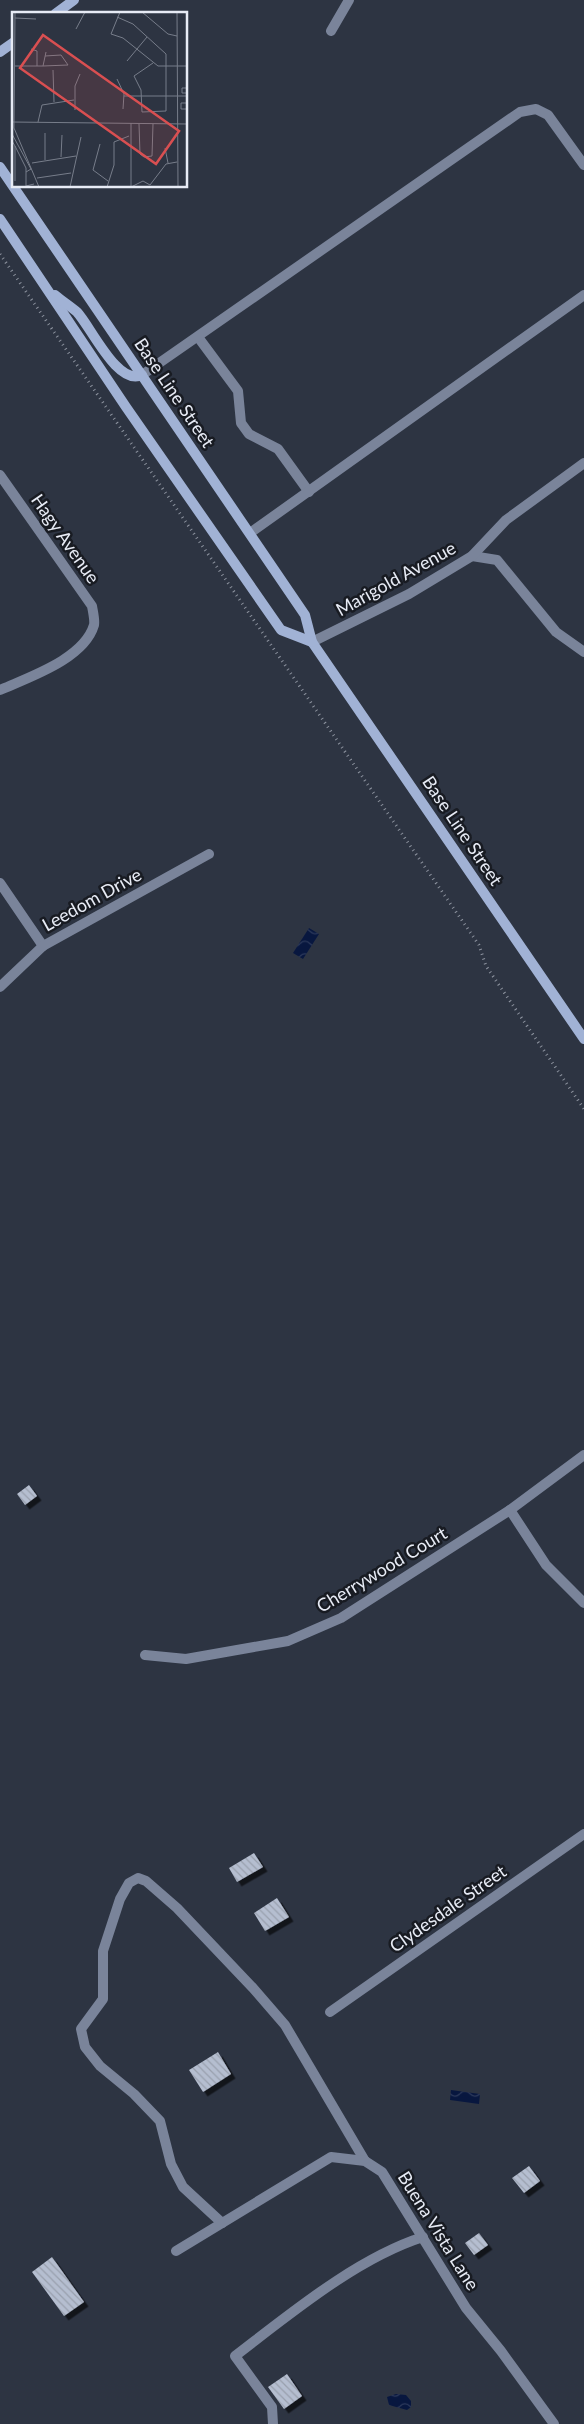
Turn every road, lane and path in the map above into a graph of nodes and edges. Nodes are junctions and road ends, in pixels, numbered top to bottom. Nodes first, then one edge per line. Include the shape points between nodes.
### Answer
1 (74, 0) edge
2 (349, 0) edge
3 (58, 12) edge
4 (331, 31) dead end
5 (12, 43) edge
6 (0, 52) edge
7 (584, 164) edge
8 (0, 166) edge
9 (12, 184) edge
10 (15, 188) edge
11 (0, 219) edge
12 (0, 254) edge
13 (46, 288) junction
14 (584, 295) edge
15 (198, 337) junction
16 (142, 375) junction
17 (584, 463) edge
18 (0, 475) edge
19 (308, 492) junction
20 (250, 534) junction
21 (472, 556) junction
22 (312, 642) junction
23 (584, 652) edge
24 (0, 690) edge
25 (209, 854) dead end
26 (0, 883) edge
27 (43, 946) junction
28 (0, 987) edge
29 (584, 1039) edge
30 (584, 1108) edge
31 (584, 1455) edge
32 (510, 1510) junction
33 (584, 1603) edge
34 (145, 1655) dead end
35 (584, 1834) edge
36 (330, 2012) dead end
37 (365, 2161) junction
38 (222, 2223) junction
39 (423, 2237) junction
40 (176, 2251) dead end
41 (273, 2424) edge
42 (554, 2424) edge

1 - 3 main road
2 - 4 street
5 - 6 main road
7 - 15 street via 548,115 536,109 520,112
8 - 9 main road, Base Line Street
10 - 16 main road, Base Line Street
11 - 13 main road
12 - 30 path via 479,945 486,966
13 - 16 main road via 77,312 120,369 129,377
13 - 22 main road via 281,630
14 - 19 street
15 - 16 street
15 - 19 street via 238,391 241,423 249,434 278,450
16 - 20 main road, Base Line Street
17 - 21 street, Marigold Avenue via 506,520
18 - 24 street, Hagy Avenue via 92,606 94,624 84,644 56,665
19 - 20 street
20 - 22 main road, Base Line Street via 305,614
21 - 22 street, Marigold Avenue via 409,594
21 - 23 street via 497,560 556,632
22 - 29 main road, Base Line Street
25 - 27 street, Leedom Drive
26 - 27 street
27 - 28 street, Leedom Drive
31 - 32 street, Cherrywood Court
32 - 33 street via 546,1565
32 - 34 street, Cherrywood Court via 341,1618 288,1641 186,1659
35 - 36 street, Clydesdale Street
37 - 38 street, Buena Vista Lane via 331,2156
37 - 38 street via 285,2025 177,1908 138,1878 129,1883 120,1899 103,1951 103,1999 81,2030 85,2047 100,2066 160,2121 171,2164 183,2187
37 - 39 street, Buena Vista Lane via 382,2172
38 - 40 street, Buena Vista Lane
39 - 41 street via 373,2259 295,2310 235,2356 272,2407
39 - 42 street, Buena Vista Lane via 466,2308

